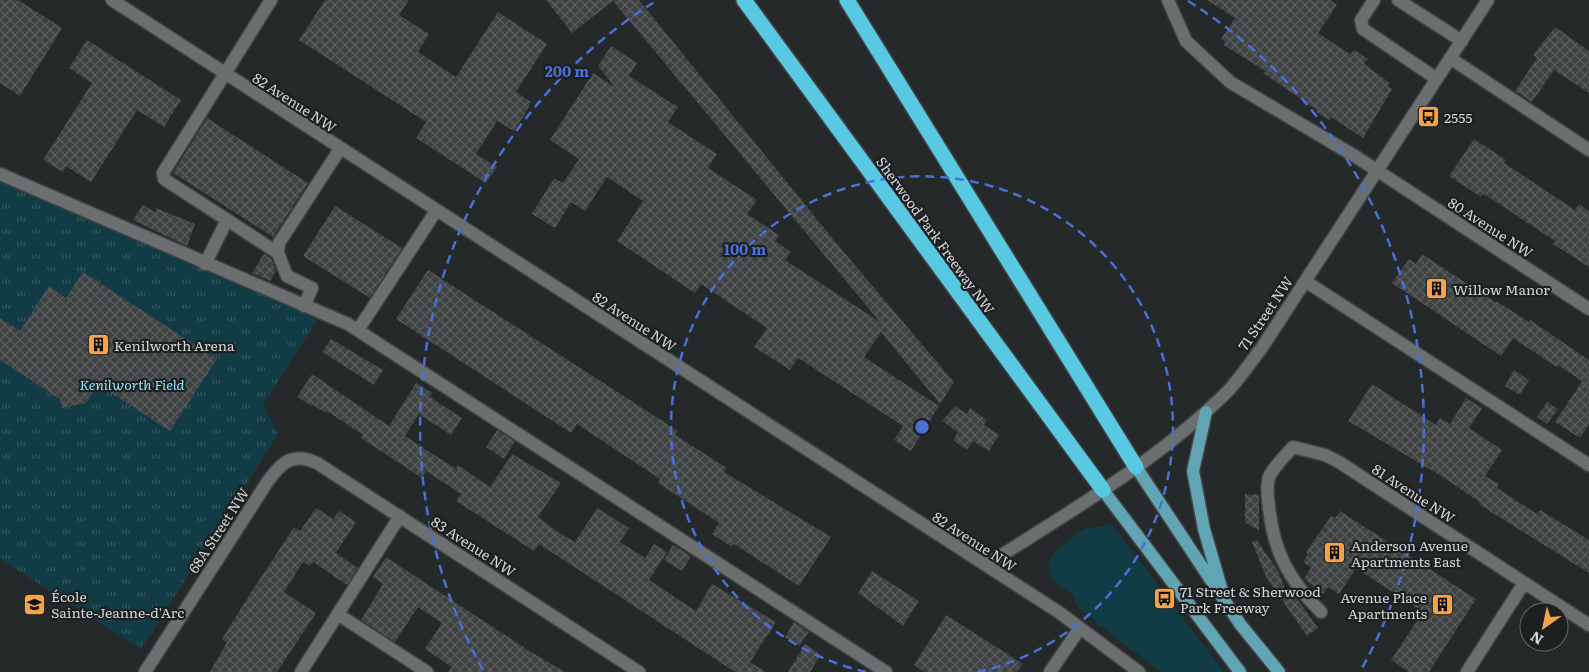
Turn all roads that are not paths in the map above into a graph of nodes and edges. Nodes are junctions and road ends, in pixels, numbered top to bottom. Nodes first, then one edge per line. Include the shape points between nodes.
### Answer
1 (112, 0) edge
2 (271, 0) edge
3 (744, 0) edge
4 (847, 0) edge
5 (1168, 0) edge
6 (1374, 0) edge
7 (1398, 0) edge
8 (1488, 0) edge
9 (1462, 40) junction
10 (1450, 58) junction
11 (224, 74) junction
12 (1437, 78) junction
13 (340, 149) junction
14 (1589, 150) edge
15 (1376, 170) junction
16 (0, 174) edge
17 (436, 211) junction
18 (227, 220) junction
19 (278, 253) junction
20 (205, 264) junction
21 (1305, 282) junction
22 (304, 306) junction
23 (1589, 309) edge
24 (358, 330) junction
25 (1206, 412) junction
26 (289, 460) joint
27 (1589, 465) edge
28 (1136, 466) junction
29 (1103, 490) junction
30 (400, 516) junction
31 (986, 565) junction
32 (1524, 583) junction
33 (1226, 603) junction
34 (1321, 612) dead end
35 (339, 615) junction
36 (1589, 625) edge
37 (1080, 628) junction
38 (145, 672) edge
39 (301, 672) edge
40 (427, 672) edge
41 (639, 672) edge
42 (886, 672) edge
43 (1050, 672) edge
44 (1139, 672) edge
45 (1240, 672) edge
46 (1279, 672) edge
47 (1467, 672) edge

1 - 11 street, 82 Avenue NW
2 - 11 street
3 - 29 highway, Sherwood Park Freeway NW
4 - 28 highway
5 - 15 street, 80 Avenue NW via 1186,41 1230,82
6 - 12 street via 1361,20 1363,29
7 - 9 street
8 - 9 street, 71 Street NW
9 - 10 street, 71 Street NW
10 - 12 street, 71 Street NW
10 - 14 street
11 - 13 street, 82 Avenue NW
11 - 18 street via 163,173 164,179
12 - 15 street, 71 Street NW
13 - 17 street, 82 Avenue NW
13 - 19 street via 279,244
15 - 21 street, 71 Street NW
15 - 23 street, 80 Avenue NW
16 - 20 street
17 - 24 street
17 - 31 street, 82 Avenue NW
18 - 19 street
18 - 20 street
19 - 22 street via 287,276 312,288
20 - 22 street
21 - 25 street, 71 Street NW via 1242,374
21 - 27 street
22 - 24 street
24 - 42 street
25 - 28 street, 71 Street NW
25 - 33 main road via 1193,471 1204,529
26 - 30 street, 83 Avenue NW via 302,458 317,463
26 - 38 street, 68A Street NW via 268,481
28 - 29 street, 71 Street NW
28 - 33 main road
29 - 31 street, 71 Street NW
29 - 45 main road
30 - 35 street
30 - 41 street, 83 Avenue NW
31 - 37 street, 82 Avenue NW
32 - 34 street, 81 Avenue NW via 1339,462 1293,447 1272,470 1267,484 1271,527 1289,574 1300,591
32 - 36 street, 81 Avenue NW
32 - 47 street
33 - 46 main road
35 - 39 street
35 - 40 street
37 - 43 street
37 - 44 street, 82 Avenue NW

